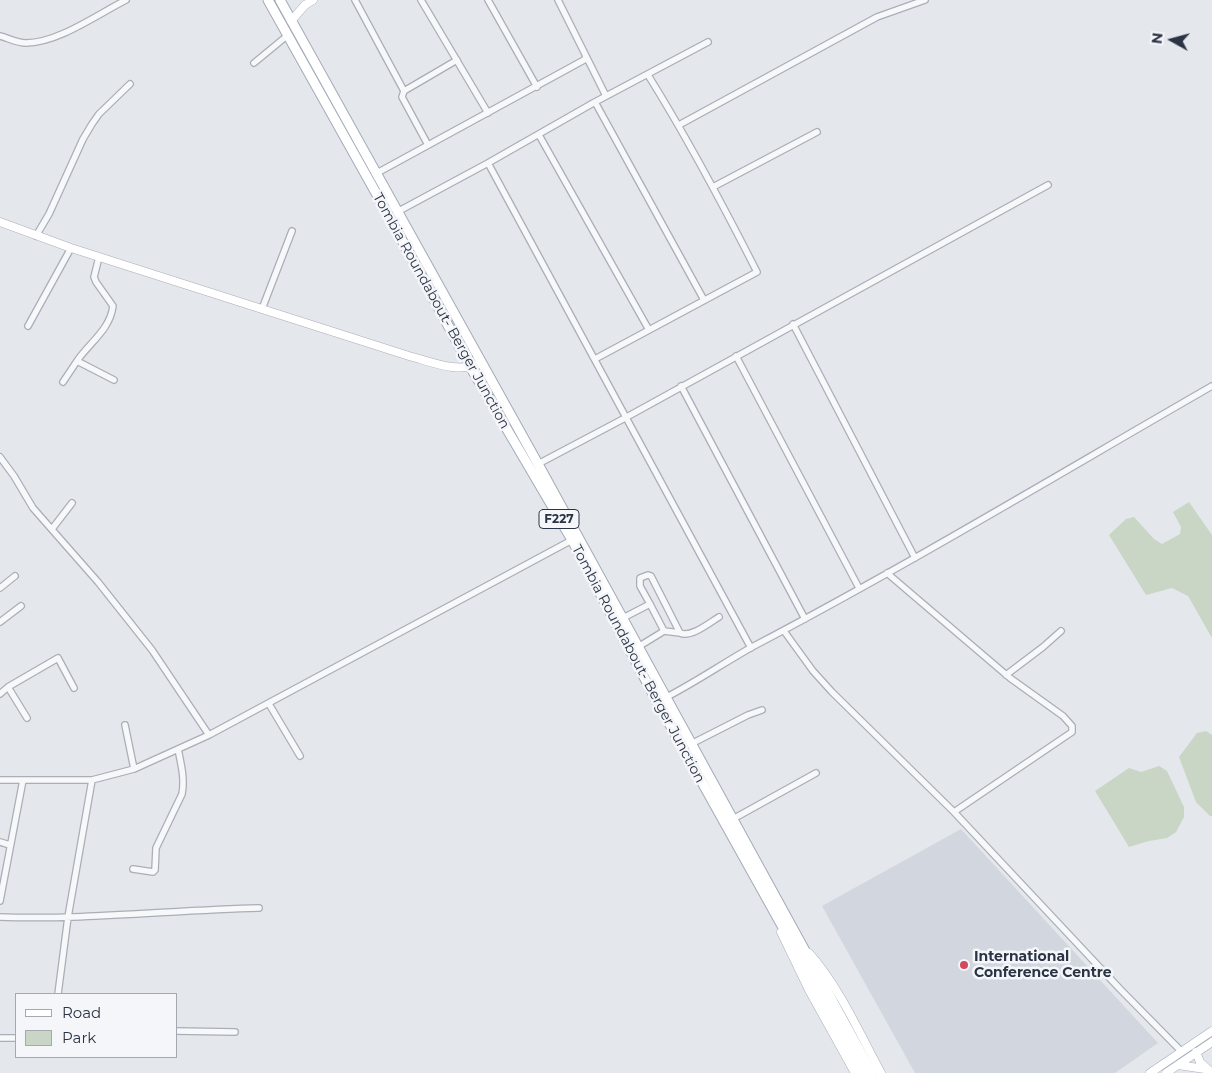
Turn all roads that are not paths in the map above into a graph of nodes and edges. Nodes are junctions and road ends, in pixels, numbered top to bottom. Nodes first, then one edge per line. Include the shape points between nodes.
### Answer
1 (126, 0) edge
2 (268, 0) edge
3 (280, 0) edge
4 (313, 0) edge
5 (355, 0) edge
6 (421, 0) edge
7 (488, 0) edge
8 (558, 0) edge
9 (924, 0) edge
10 (291, 21) junction
11 (288, 35) junction
12 (0, 36) edge
13 (708, 42) dead end
14 (586, 57) junction
15 (456, 60) junction
16 (254, 63) dead end
17 (648, 75) junction
18 (130, 84) dead end
19 (537, 87) junction
20 (404, 90) junction
21 (606, 96) junction
22 (595, 102) junction
23 (488, 114) junction
24 (679, 125) junction
25 (818, 132) dead end
26 (539, 134) junction
27 (428, 146) junction
28 (488, 163) junction
29 (377, 173) junction
30 (1048, 185) dead end
31 (713, 187) junction
32 (397, 212) junction
33 (0, 222) edge
34 (292, 231) dead end
35 (36, 236) junction
36 (71, 248) junction
37 (99, 257) junction
38 (704, 300) junction
39 (262, 309) junction
40 (793, 324) junction
41 (28, 326) dead end
42 (649, 330) junction
43 (736, 356) junction
44 (595, 359) junction
45 (77, 361) junction
46 (481, 363) junction
47 (471, 368) junction
48 (114, 380) dead end
49 (63, 382) dead end
50 (680, 386) junction
51 (1212, 386) edge
52 (625, 418) junction
53 (0, 458) edge
54 (538, 464) junction
55 (72, 504) dead end
56 (52, 529) junction
57 (572, 540) junction
58 (915, 558) junction
59 (887, 573) junction
60 (15, 576) dead end
61 (0, 588) edge
62 (860, 588) junction
63 (650, 604) junction
64 (21, 606) dead end
65 (719, 617) dead end
66 (622, 619) junction
67 (806, 619) junction
68 (0, 622) edge
69 (664, 631) junction
70 (784, 631) junction
71 (1062, 631) dead end
72 (680, 633) junction
73 (638, 647) junction
74 (751, 648) junction
75 (1006, 674) junction
76 (8, 687) junction
77 (74, 688) dead end
78 (0, 694) edge
79 (666, 698) junction
80 (657, 702) junction
81 (268, 704) junction
82 (762, 710) dead end
83 (27, 718) dead end
84 (125, 725) dead end
85 (209, 734) junction
86 (691, 744) junction
87 (178, 749) junction
88 (300, 756) dead end
89 (134, 769) junction
90 (816, 773) dead end
91 (0, 780) edge
92 (23, 780) junction
93 (92, 780) junction
94 (954, 812) junction
95 (732, 819) junction
96 (0, 842) edge
97 (10, 845) junction
98 (132, 869) dead end
99 (0, 901) edge
100 (259, 908) dead end
101 (776, 916) junction
102 (0, 917) edge
103 (68, 917) junction
104 (802, 946) junction
105 (58, 993) edge
106 (178, 1031) edge
107 (1212, 1031) edge
108 (234, 1032) dead end
109 (0, 1038) edge
110 (15, 1038) edge
111 (849, 1039) junction
112 (1212, 1042) edge
113 (1181, 1051) junction
114 (1196, 1052) junction
115 (1177, 1065) junction
116 (1208, 1071) edge
117 (855, 1073) edge
118 (864, 1073) edge
119 (872, 1073) edge
120 (881, 1073) edge
121 (1150, 1073) edge
122 (1166, 1073) edge

1 - 12 street via 50,38 27,43
2 - 11 main road, Tombia Roundabout- Berger Junction / F227
3 - 10 main road, Tombia Roundabout- Berger Junction / F227
4 - 10 street
5 - 20 street
6 - 15 street
7 - 19 street
8 - 14 street
9 - 24 street via 877,17
10 - 29 main road, Tombia Roundabout- Berger Junction / F227
11 - 16 street
11 - 47 main road, Tombia Roundabout- Berger Junction / F227
13 - 17 street
14 - 19 street
14 - 21 street
15 - 20 street
15 - 23 street
17 - 21 street
17 - 24 street
18 - 35 street via 92,124 50,214
19 - 23 street
20 - 27 street via 402,97
21 - 22 street
22 - 26 street
22 - 38 street
23 - 27 street
24 - 31 street
25 - 31 street
26 - 28 street
26 - 42 street
27 - 29 street
28 - 32 street
28 - 44 street
29 - 32 main road, Tombia Roundabout- Berger Junction / F227
30 - 40 street
31 - 38 street via 756,272
32 - 46 main road, Tombia Roundabout- Berger Junction / F227
33 - 35 street
34 - 39 street
35 - 36 street
36 - 37 street
36 - 41 street
37 - 39 street
37 - 45 street via 94,277 113,306 112,313 99,336
38 - 42 street
39 - 47 street via 409,356 454,368
40 - 43 street
40 - 58 street
42 - 44 street
43 - 50 street
43 - 62 street
44 - 52 street
45 - 48 street
45 - 49 street
46 - 47 street
46 - 54 main road, Tombia Roundabout- Berger Junction / F227
47 - 57 main road, Tombia Roundabout- Berger Junction / F227
50 - 52 street
50 - 67 street
51 - 58 street
52 - 54 street
52 - 74 street
53 - 56 street via 33,508
54 - 66 main road, Tombia Roundabout- Berger Junction / F227
55 - 56 street
56 - 85 street via 152,650
57 - 80 main road, Tombia Roundabout- Berger Junction / F227
57 - 81 street
58 - 59 street
59 - 62 street
59 - 75 street
60 - 61 street
62 - 67 street
63 - 66 street
63 - 69 street
63 - 72 street via 639,584 640,578 648,574
64 - 68 street
65 - 72 street via 688,634
66 - 73 main road, Tombia Roundabout- Berger Junction / F227
67 - 70 street
69 - 72 street
69 - 73 street
70 - 74 street
70 - 94 street via 832,692
71 - 75 street
73 - 79 main road, Tombia Roundabout- Berger Junction / F227
74 - 79 street
75 - 94 street via 1063,716 1072,726 1072,732
76 - 77 street via 58,658
76 - 78 street
76 - 83 street
79 - 80 street
79 - 86 main road, Tombia Roundabout- Berger Junction / F227
80 - 101 main road, Tombia Roundabout- Berger Junction / F227
81 - 85 street
81 - 88 street
82 - 86 street
84 - 89 street
85 - 87 street
86 - 95 main road, Tombia Roundabout- Berger Junction / F227
87 - 89 street
87 - 98 street via 183,777 182,794 156,848 155,870
89 - 93 street
90 - 95 street
91 - 92 street
92 - 93 street
92 - 97 street
93 - 103 street
94 - 113 street
95 - 104 main road, Tombia Roundabout- Berger Junction / F227
96 - 97 street
97 - 99 street
100 - 103 street
101 - 111 main road, Tombia Roundabout- Berger Junction / F227
101 - 117 street via 809,990
102 - 103 street
103 - 105 street
104 - 111 main road, Tombia Roundabout- Berger Junction / F227
104 - 120 street via 820,965
106 - 108 street
107 - 113 street
109 - 110 street
111 - 118 main road, F227
111 - 119 main road, F227
112 - 114 street
113 - 121 street
114 - 115 street
114 - 116 street
115 - 116 street
115 - 122 street

